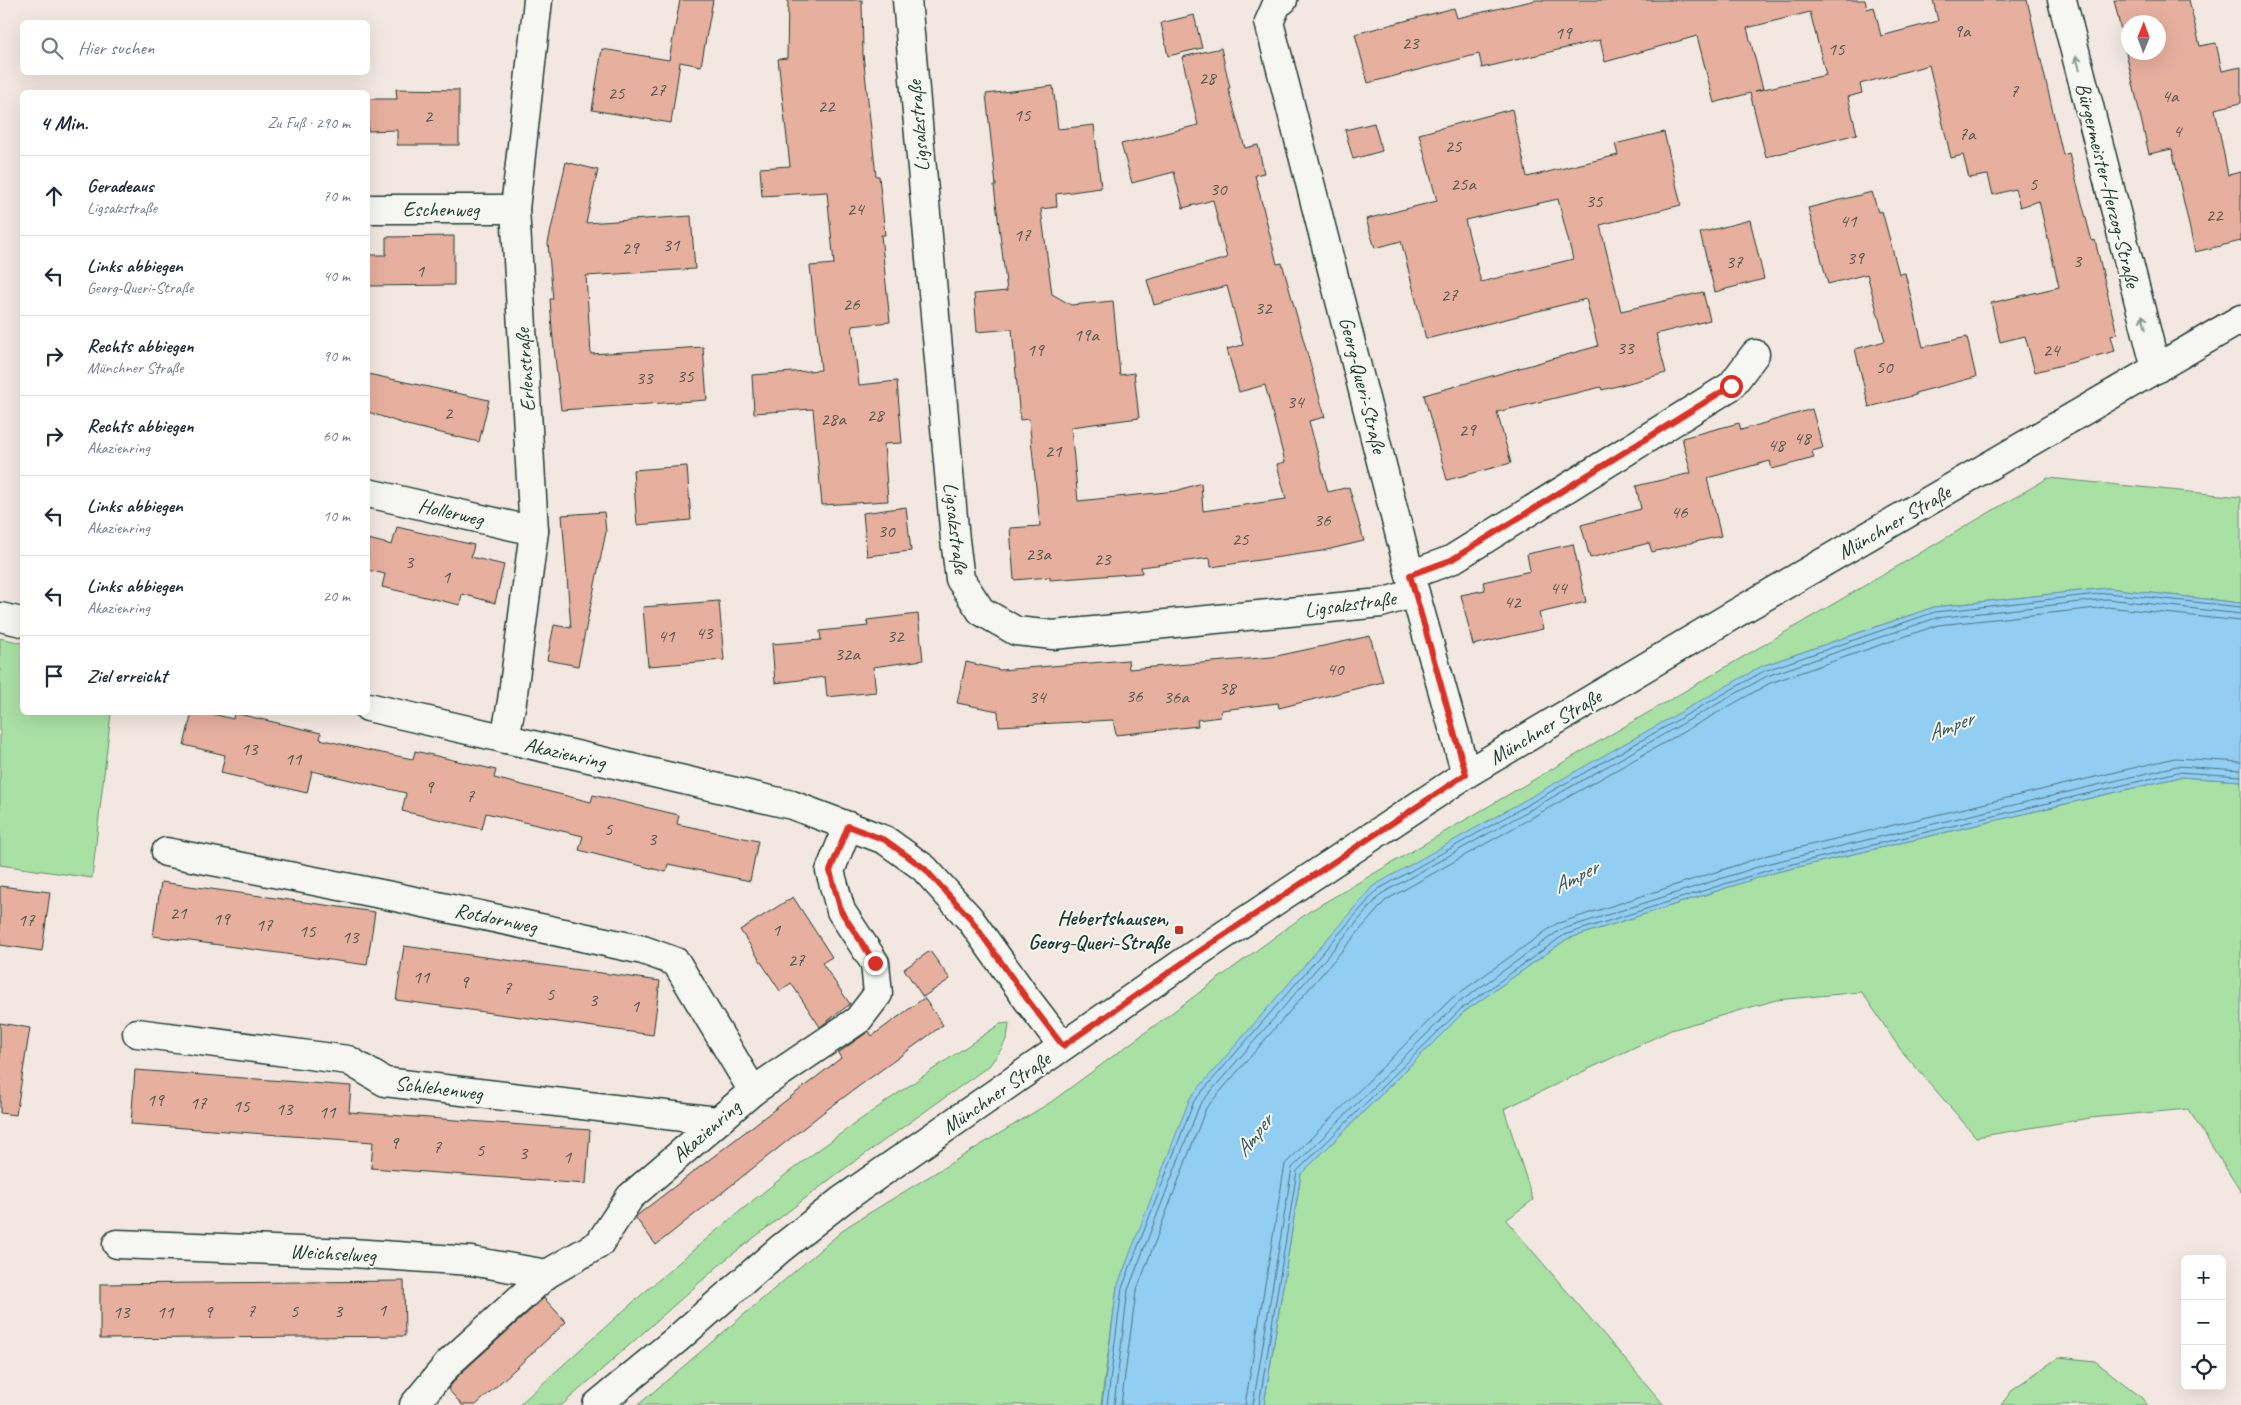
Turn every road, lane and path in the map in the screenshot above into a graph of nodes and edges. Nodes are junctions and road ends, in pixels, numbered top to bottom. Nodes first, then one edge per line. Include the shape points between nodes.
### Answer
1 (538, 0) edge
2 (906, 0) edge
3 (1283, 0) edge
4 (2062, 0) edge
5 (370, 209) edge
6 (516, 209) junction
7 (2241, 319) edge
8 (1755, 354) dead end
9 (2156, 369) junction
10 (370, 493) edge
11 (534, 531) junction
12 (1413, 584) junction
13 (0, 617) edge
14 (20, 622) edge
15 (370, 707) edge
16 (505, 740) junction
17 (1466, 774) junction
18 (848, 826) junction
19 (166, 852) dead end
20 (137, 1033) dead end
21 (1063, 1046) junction
22 (753, 1091) junction
23 (717, 1121) junction
24 (117, 1244) dead end
25 (547, 1274) junction
26 (414, 1405) edge
27 (597, 1405) edge

1 - 6 street, Erlenstraße
2 - 12 street, Ligsalzstraße via 955,540 960,579 980,611 1016,631 1053,636 1381,603
3 - 12 street, Georg-Queri-Straße via 1277,4 1269,22
9 -> 4 street, Bürgermeister-Herzog-Straße
5 - 6 street, Eschenweg
6 - 11 street, Erlenstraße
7 - 9 street, Münchner Straße
8 - 12 street, Ligsalzstraße via 1731,386
9 - 17 street, Münchner Straße
10 - 11 street, Hollerweg
11 - 16 street, Erlenstraße
12 - 17 street, Georg-Queri-Straße
13 - 14 street
15 - 16 street, Akazienring
16 - 18 street, Akazienring via 792,806
17 - 21 street, Münchner Straße
18 - 21 street, Akazienring via 885,840 924,868 970,918
18 - 22 street, Akazienring via 830,871 841,911 875,963 878,994 858,1020
19 - 22 street, Rotdornweg via 643,950 676,962
20 - 23 street, Schlehenweg via 348,1060 385,1082
21 - 27 street, Münchner Straße via 842,1200
22 - 23 street, Akazienring
23 - 25 street, Akazienring via 630,1197 599,1244
24 - 25 street, Weichselweg via 471,1261
25 - 26 street, Akazienring via 449,1363

